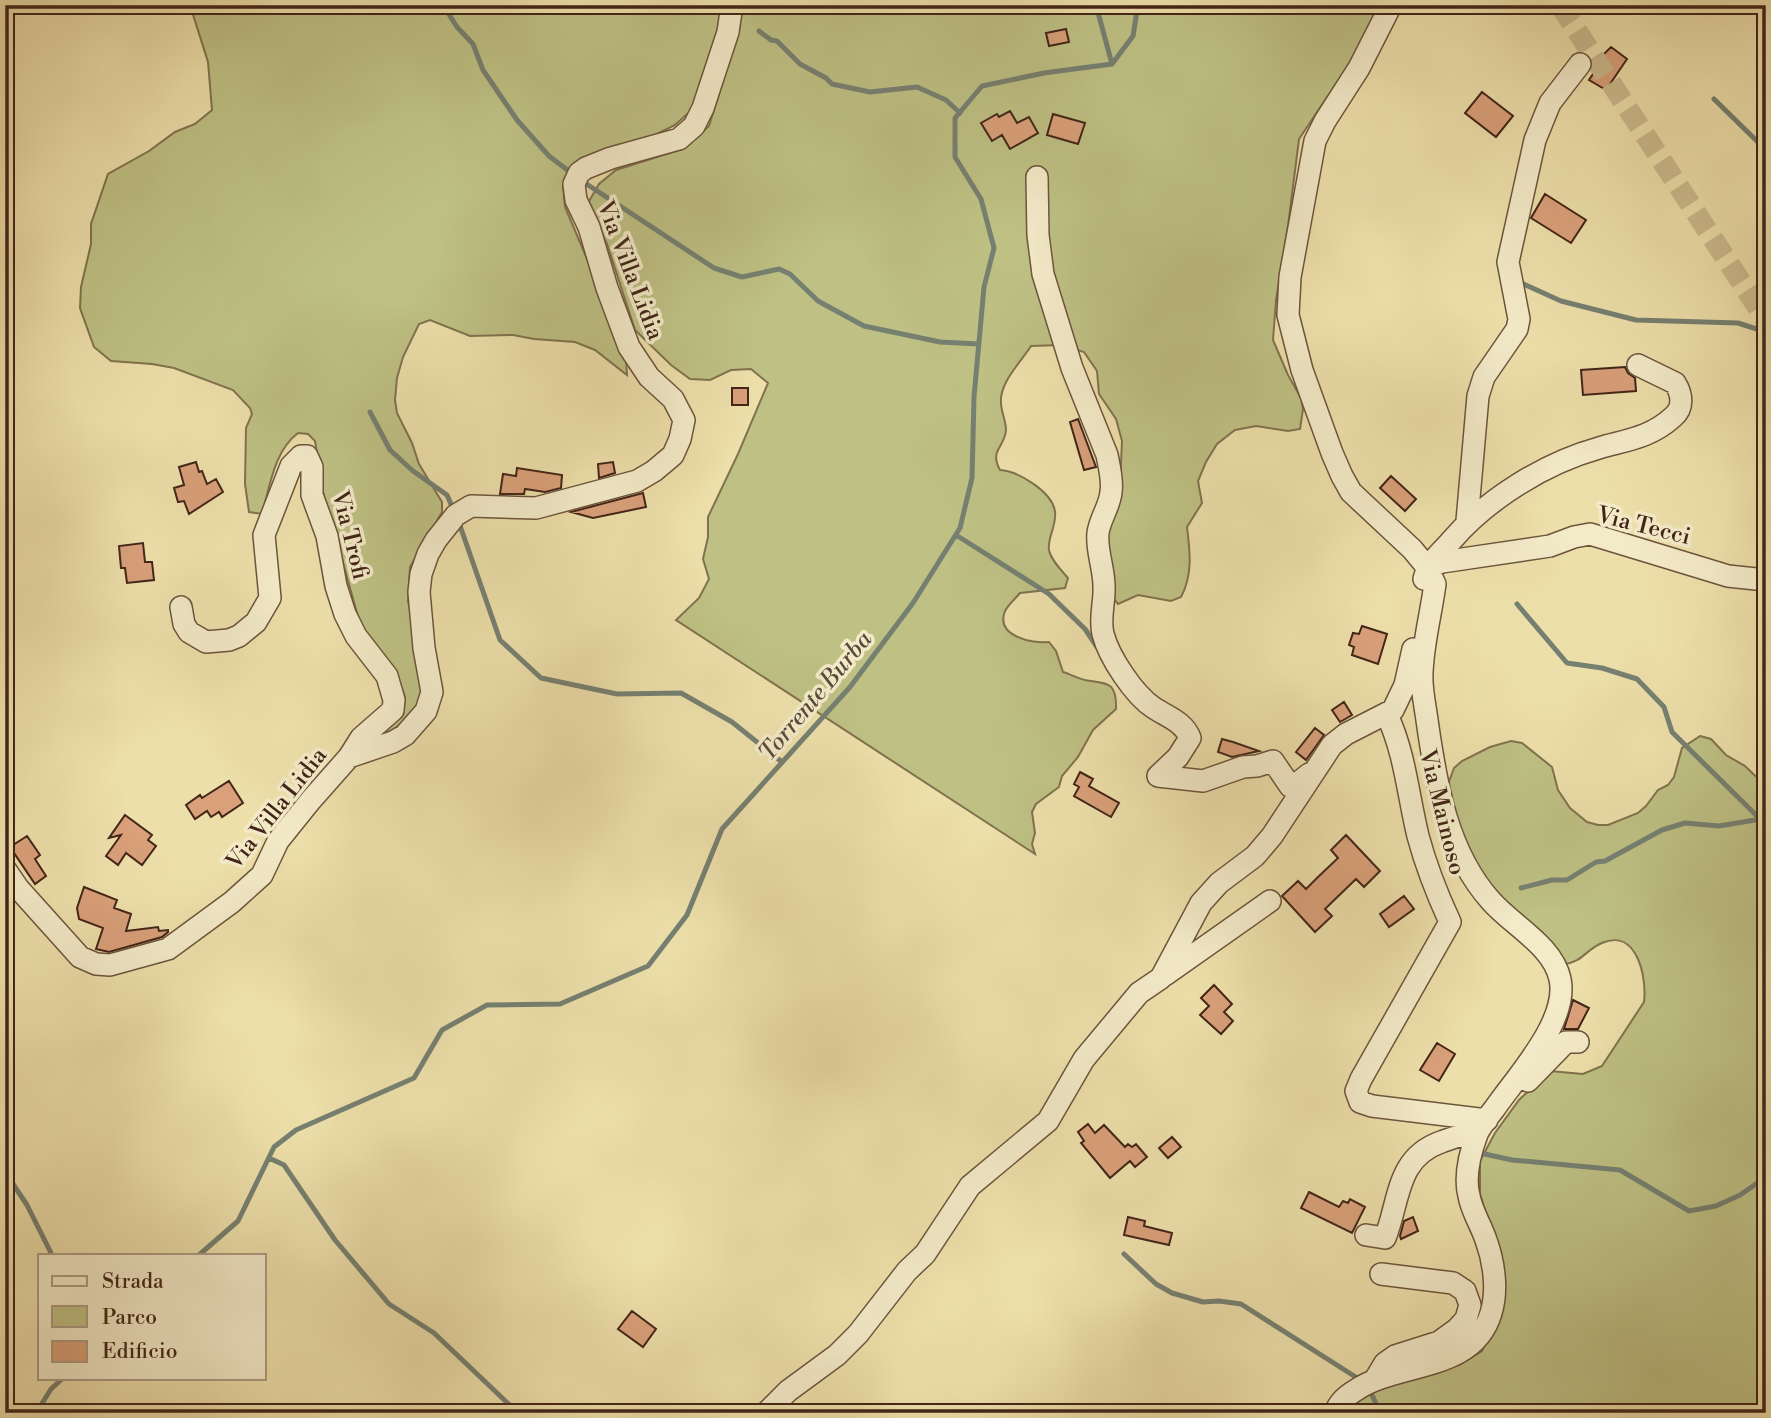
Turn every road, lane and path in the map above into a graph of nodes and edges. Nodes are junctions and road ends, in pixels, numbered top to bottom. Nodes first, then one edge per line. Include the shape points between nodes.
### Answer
1 (732, 5) edge
2 (1391, 5) edge
3 (1580, 64) dead end
4 (1037, 177) dead end
5 (1638, 365) dead end
6 (1467, 521) junction
7 (1427, 566) junction
8 (1766, 577) edge
9 (181, 607) dead end
10 (1387, 715) junction
11 (349, 757) junction
12 (1315, 770) junction
13 (5, 869) edge
14 (1270, 901) dead end
15 (1161, 978) junction
16 (1578, 1042) dead end
17 (1487, 1119) junction
18 (1366, 1235) dead end
19 (1381, 1274) dead end
20 (1374, 1379) junction
21 (766, 1413) edge
22 (1335, 1413) edge

1 - 11 street, Via Villa Lidia via 724,44 694,126 679,139 586,168 574,184 629,347 649,377 673,399 684,420 673,455 637,481 536,508 471,506 456,515 436,540 421,574 430,702 405,735
2 - 7 street via 1315,142 1290,276 1288,315 1302,370 1342,477 1351,492
3 - 6 street via 1550,103 1535,139 1508,262 1519,319 1484,377 1478,396
4 - 12 street via 1043,274 1110,470 1111,493 1097,537 1104,585 1102,632 1137,693 1169,715 1190,738 1158,776 1203,781 1273,761 1294,786
5 - 6 street via 1675,383 1681,399 1673,418 1628,442 1599,447 1527,478
6 - 7 street
7 - 8 street, Via Tecci via 1550,546 1590,534 1728,576
7 - 10 street via 1405,685
7 - 17 street via 1435,584 1421,676 1432,753 1451,834 1485,893 1555,965 1562,992 1549,1031
9 - 11 street, Via Trofi via 189,632 206,642 239,636 256,622 270,598 264,535 291,466 307,456 312,467 312,495 345,614 387,676 394,699 393,710 361,738
10 - 12 street via 1346,733
10 - 17 street, Via Mainoso via 1396,735 1432,883 1450,922 1356,1091 1360,1102 1372,1106
11 - 13 street, Via Villa Lidia via 278,841 262,874 168,949 110,965 80,957
12 - 15 street via 1255,856 1201,903
14 - 15 street
15 - 21 street via 1139,993 1084,1059 1048,1121 970,1186 925,1254 858,1334
16 - 17 street via 1566,1042 1553,1052 1516,1096
17 - 18 street via 1419,1152 1405,1172 1385,1238
17 - 20 street via 1467,1180 1494,1267 1492,1311 1484,1332 1458,1355
19 - 20 street via 1453,1283 1465,1291 1470,1305 1457,1329 1439,1342 1395,1356
20 - 22 street via 1343,1399

